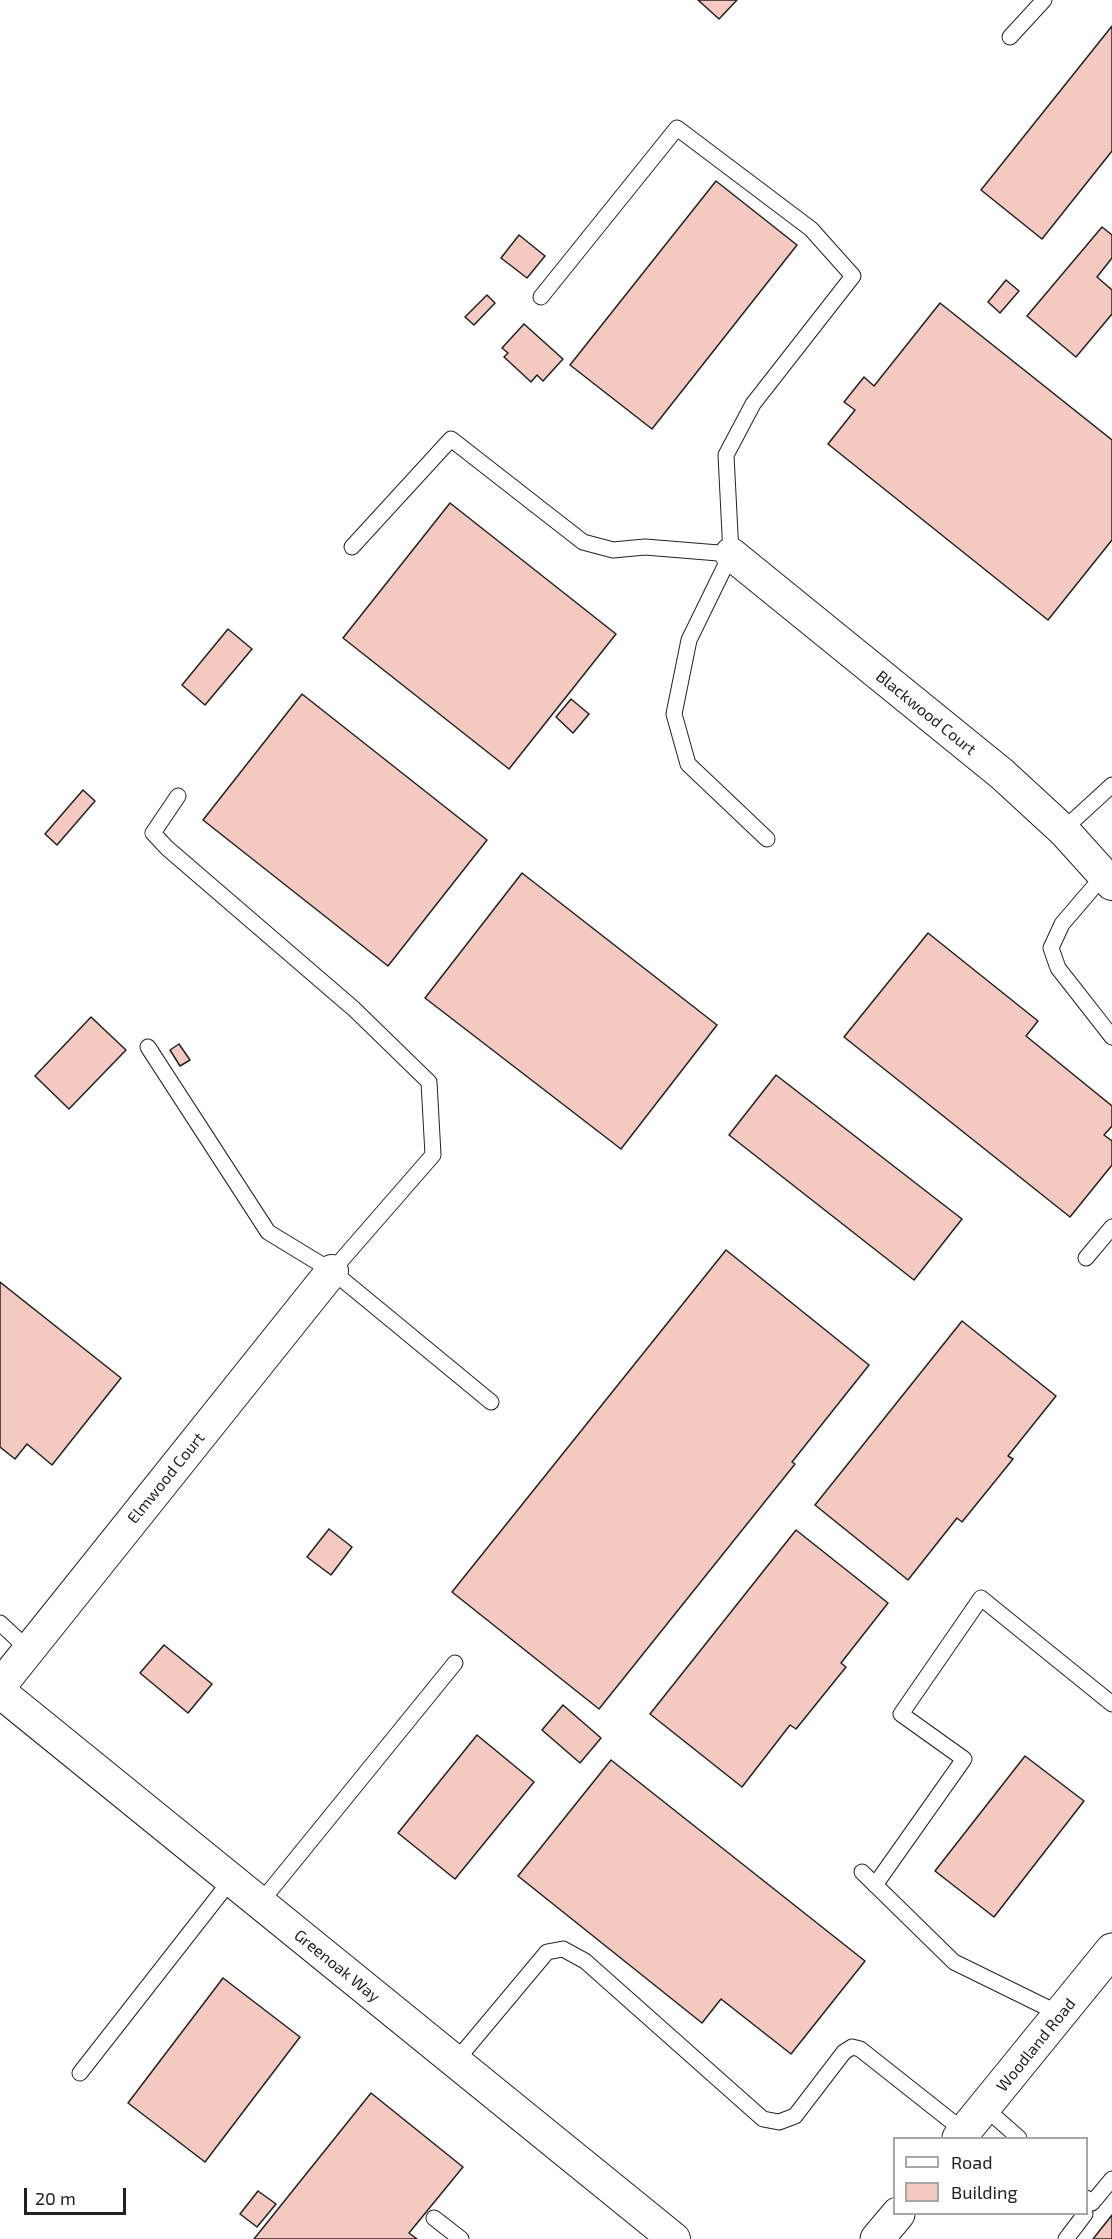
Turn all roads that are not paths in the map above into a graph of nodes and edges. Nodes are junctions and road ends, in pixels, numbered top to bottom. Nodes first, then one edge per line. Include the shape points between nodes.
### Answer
1 (1044, 0) edge
2 (1010, 38) dead end
3 (541, 297) dead end
4 (352, 547) dead end
5 (731, 554) junction
6 (1112, 785) edge
7 (178, 796) dead end
8 (1062, 830) junction
9 (767, 839) dead end
10 (1108, 879) edge
11 (1112, 1037) edge
12 (148, 1047) dead end
13 (1112, 1227) edge
14 (1086, 1258) dead end
15 (332, 1271) junction
16 (490, 1402) dead end
17 (0, 1623) edge
18 (29, 1650) junction
19 (455, 1663) dead end
20 (0, 1686) edge
21 (0, 1692) edge
22 (1112, 1704) edge
23 (862, 1872) dead end
24 (231, 1880) junction
25 (875, 1885) junction
26 (260, 1903) junction
27 (1112, 1950) edge
28 (1060, 2014) junction
29 (455, 2062) junction
30 (80, 2073) dead end
31 (969, 2126) edge
32 (1011, 2137) edge
33 (1112, 2179) edge
34 (1088, 2206) edge
35 (897, 2215) edge
36 (1082, 2215) edge
37 (434, 2218) dead end
38 (461, 2239) edge
39 (674, 2239) edge
40 (877, 2239) edge
41 (1066, 2239) edge

1 - 2 lane
3 - 5 lane via 677,128 811,229 853,276 753,404 726,455
4 - 5 lane via 451,439 584,542 613,550 645,546
5 - 8 street, Blackwood Court via 1002,774
5 - 9 lane via 689,640 674,714 688,764
6 - 8 lane
7 - 15 lane via 153,833 354,1009 429,1082 433,1155
8 - 10 street, Blackwood Court
10 - 11 lane via 1062,924 1050,948 1058,968
12 - 15 lane via 268,1232
13 - 14 lane
15 - 16 lane
15 - 18 street, Elmwood Court
17 - 18 lane
18 - 20 street, Elmwood Court
19 - 26 lane
21 - 24 street, Greenoak Way
22 - 25 lane via 981,1598 901,1714 964,1759
23 - 25 lane
24 - 26 street, Greenoak Way
24 - 30 lane
25 - 28 lane via 954,1962
26 - 29 street, Greenoak Way
27 - 28 street, Woodland Road
28 - 31 street, Woodland Road
29 - 31 lane via 547,1952 563,1949 585,1961 763,2119 778,2122 795,2116 852,2047
29 - 39 street, Greenoak Way
31 - 32 lane
33 - 34 lane
35 - 40 street
36 - 41 lane
37 - 38 lane

